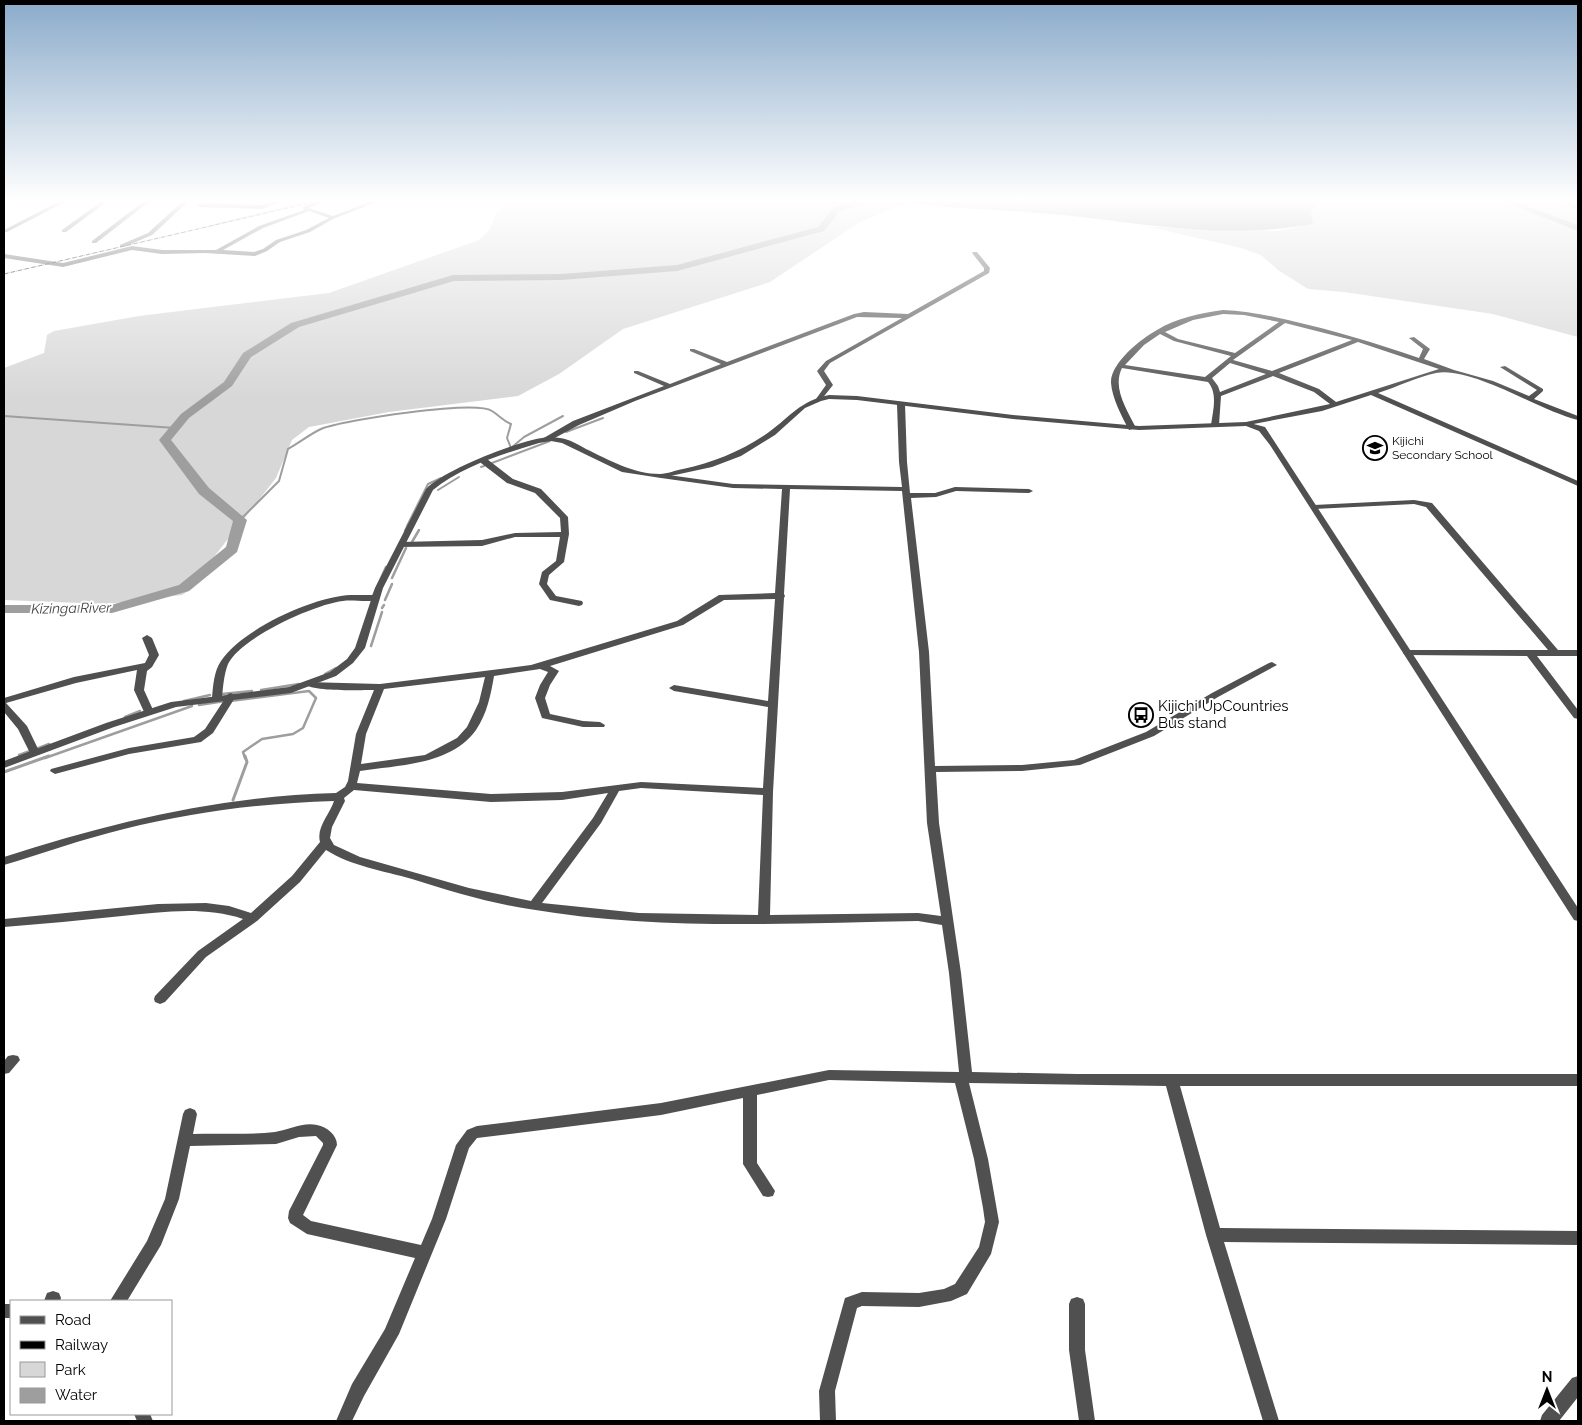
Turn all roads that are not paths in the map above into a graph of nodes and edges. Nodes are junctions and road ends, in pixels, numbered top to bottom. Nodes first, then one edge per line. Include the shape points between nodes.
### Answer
1 (987, 268) edge
2 (864, 314) junction
3 (908, 316) junction
4 (1284, 321) junction
5 (893, 323) junction
6 (1159, 331) junction
7 (1150, 337) junction
8 (1412, 338) dead end
9 (1176, 340) junction
10 (1358, 340) junction
11 (692, 350) dead end
12 (1236, 355) junction
13 (1228, 361) junction
14 (1420, 361) junction
15 (727, 364) junction
16 (1121, 366) junction
17 (1504, 367) dead end
18 (636, 372) dead end
19 (1450, 372) junction
20 (1274, 374) junction
21 (1208, 380) junction
22 (670, 386) junction
23 (1372, 393) junction
24 (1218, 395) junction
25 (819, 399) junction
26 (1530, 399) junction
27 (901, 404) junction
28 (1335, 405) junction
29 (1578, 418) edge
30 (1246, 424) junction
31 (1215, 425) junction
32 (1132, 428) junction
33 (546, 439) junction
34 (484, 461) junction
35 (661, 476) junction
36 (1578, 484) edge
37 (786, 487) junction
38 (1029, 491) dead end
39 (906, 492) junction
40 (1314, 507) junction
41 (565, 534) junction
42 (402, 545) junction
43 (781, 596) junction
44 (376, 598) junction
45 (578, 603) dead end
46 (147, 638) dead end
47 (1555, 652) junction
48 (1408, 653) junction
49 (1530, 653) junction
50 (1578, 653) edge
51 (149, 665) junction
52 (1272, 665) dead end
53 (541, 666) junction
54 (490, 674) junction
55 (309, 684) junction
56 (380, 687) junction
57 (674, 688) dead end
58 (231, 696) junction
59 (217, 698) junction
60 (4, 701) edge
61 (774, 705) junction
62 (4, 706) edge
63 (149, 712) junction
64 (1578, 716) edge
65 (600, 725) dead end
66 (35, 753) junction
67 (4, 765) edge
68 (356, 768) junction
69 (929, 769) junction
70 (55, 771) dead end
71 (352, 786) junction
72 (616, 788) junction
73 (768, 792) junction
74 (338, 797) junction
75 (326, 843) junction
76 (4, 861) edge
77 (534, 906) junction
78 (946, 915) junction
79 (1578, 917) edge
80 (253, 918) junction
81 (764, 919) junction
82 (4, 923) edge
83 (160, 999) dead end
84 (964, 1079) junction
85 (1578, 1080) edge
86 (1172, 1081) junction
87 (750, 1093) junction
88 (190, 1114) dead end
89 (184, 1140) junction
90 (768, 1191) dead end
91 (1214, 1235) junction
92 (1578, 1238) edge
93 (424, 1253) junction
94 (119, 1300) edge
95 (1077, 1304) dead end
96 (1576, 1391) edge
97 (344, 1421) edge
98 (828, 1421) edge
99 (1087, 1421) edge
100 (1271, 1421) edge
101 (1548, 1421) edge

1 - 3 street via 987,272
2 - 3 street
2 - 5 street
2 - 15 street
3 - 5 street
4 - 6 street via 1221,312
4 - 10 street
4 - 12 street
5 - 25 street via 821,368 821,374 830,384
6 - 7 street
6 - 9 street
7 - 9 street
7 - 16 street
8 - 14 street via 1428,349
9 - 12 street
10 - 14 street
10 - 20 street
11 - 15 street
12 - 13 street
13 - 20 street
13 - 21 street
14 - 19 street
15 - 22 street
16 - 21 street
16 - 32 street via 1113,382
17 - 26 street via 1541,390
18 - 22 street
19 - 23 street via 1428,372
19 - 26 street via 1496,384
20 - 24 street
20 - 28 street via 1326,396
21 - 24 street
22 - 33 street via 576,423
23 - 28 street
23 - 36 street
24 - 31 street
25 - 27 street via 845,397
25 - 35 street via 738,454 709,465
26 - 29 street
27 - 32 street
27 - 39 street
28 - 30 street
30 - 31 street
30 - 40 street via 1264,432
31 - 32 street
33 - 34 street
33 - 35 street via 570,443 625,470
34 - 41 street via 510,480 546,496 564,517
34 - 42 street via 433,486
35 - 37 street via 715,484
37 - 39 street
37 - 43 street
38 - 39 street via 955,489 936,496
39 - 69 street via 924,652
40 - 47 street via 1414,502 1429,505
40 - 48 street
41 - 42 street via 515,535 482,543
41 - 45 street via 560,562 545,574 543,584 553,598
42 - 44 street
43 - 53 street via 722,597 684,621
43 - 61 street
44 - 55 street via 356,655 332,674
44 - 59 street via 338,598 297,612 249,639 234,650 224,664
46 - 51 street via 154,655
47 - 49 street
47 - 50 street
48 - 49 street
48 - 79 street
49 - 64 street
51 - 60 street via 74,680
51 - 63 street via 142,670 138,690
52 - 69 street via 1150,734 1076,763 1022,768
53 - 54 street
53 - 65 street via 554,670 540,698 546,716
54 - 56 street
54 - 68 street via 480,710 472,728 461,740 428,758
55 - 56 street
55 - 58 street via 291,690
56 - 68 street via 361,734
57 - 61 street
58 - 59 street
58 - 70 street via 209,731 197,740 129,752
59 - 63 street via 175,704
61 - 73 street
62 - 66 street via 23,728
63 - 66 street
66 - 67 street
68 - 71 street
69 - 78 street
71 - 72 street via 491,798 562,796
71 - 74 street
72 - 73 street via 665,785
72 - 77 street via 597,820
73 - 81 street
74 - 75 street via 340,801 325,832
74 - 76 street via 267,802 180,814 87,834
75 - 77 street via 360,860 456,888
75 - 80 street via 296,879
77 - 81 street via 619,917
78 - 81 street
78 - 84 street
80 - 82 street via 206,907 150,908
80 - 83 street via 202,954
84 - 86 street
84 - 87 street via 830,1075
84 - 98 street via 992,1222 986,1249 961,1289 945,1296 862,1300 851,1304 827,1391
85 - 86 street
86 - 91 street
87 - 90 street via 750,1164
87 - 93 street via 652,1110 472,1134 463,1145 439,1220
88 - 89 street
89 - 93 street via 269,1139 299,1131 319,1131 330,1140 330,1145 295,1218 307,1227
89 - 94 street via 172,1199 157,1235
91 - 92 street
91 - 100 street
93 - 97 street via 391,1334
95 - 99 street via 1078,1350
96 - 101 street

